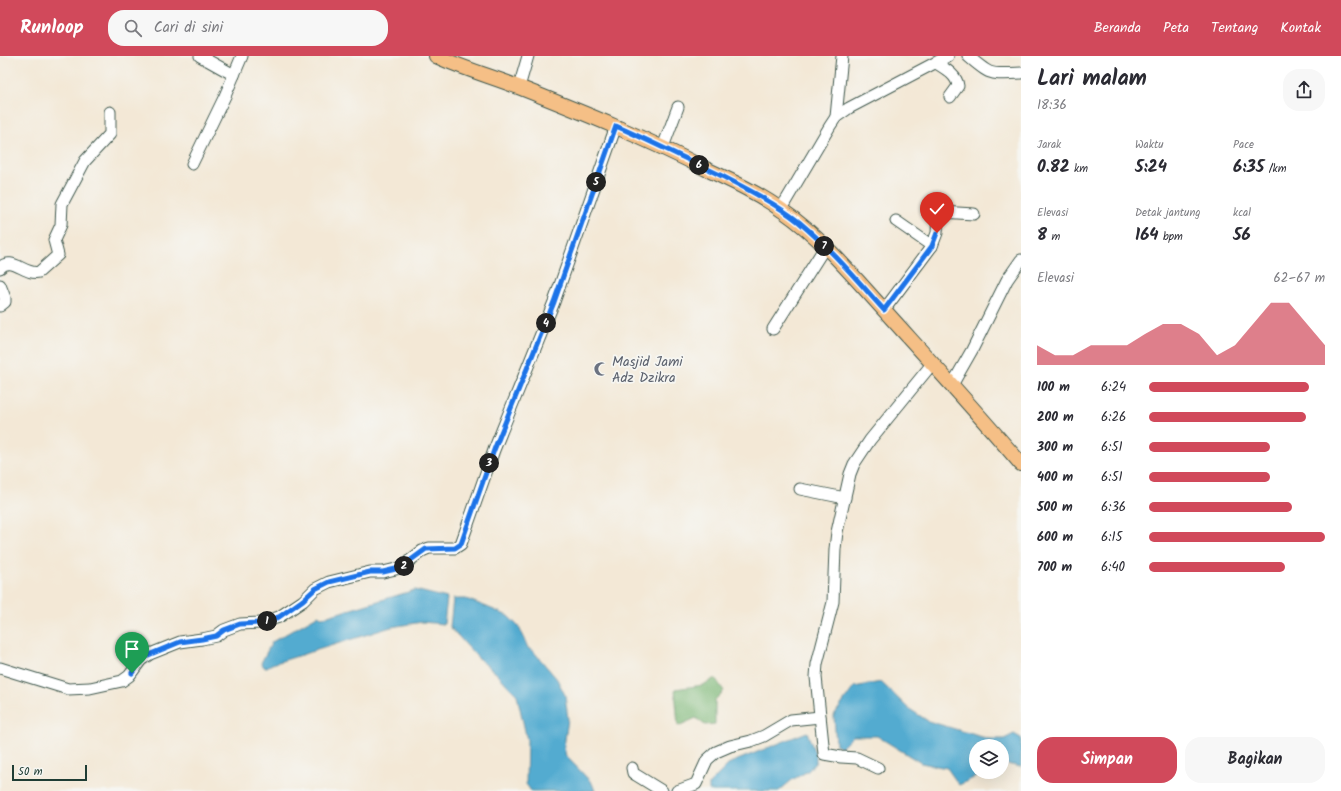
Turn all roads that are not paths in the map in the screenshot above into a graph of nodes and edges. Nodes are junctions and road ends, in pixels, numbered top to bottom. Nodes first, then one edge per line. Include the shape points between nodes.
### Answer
1 (200, 56) edge
2 (242, 56) edge
3 (436, 56) edge
4 (528, 56) edge
5 (842, 56) edge
6 (948, 56) edge
7 (968, 56) edge
8 (936, 63) junction
9 (1021, 73) edge
10 (234, 75) junction
11 (519, 87) junction
12 (950, 97) dead end
13 (678, 107) dead end
14 (110, 112) dead end
15 (836, 117) junction
16 (616, 126) junction
17 (662, 147) junction
18 (192, 164) dead end
19 (781, 209) junction
20 (974, 214) dead end
21 (896, 221) dead end
22 (932, 246) junction
23 (825, 247) junction
24 (1021, 260) edge
25 (0, 268) edge
26 (0, 285) edge
27 (0, 306) edge
28 (884, 310) junction
29 (773, 329) dead end
30 (932, 364) junction
31 (952, 385) junction
32 (1021, 464) edge
33 (800, 489) dead end
34 (845, 498) junction
35 (0, 668) edge
36 (820, 721) junction
37 (632, 768) dead end
38 (878, 768) dead end
39 (662, 791) edge
40 (677, 791) edge

1 - 10 street
2 - 10 street
3 - 11 main road via 461,68
4 - 11 street
5 - 15 street
6 - 8 street
7 - 9 street via 988,72 1002,75
8 - 12 street via 947,70 957,82 958,86
8 - 15 street
10 - 18 street
11 - 16 main road
13 - 17 street
14 - 25 street via 110,134 87,158 61,207 61,225 54,240 57,257 36,273 11,264 3,264
15 - 19 street
16 - 17 main road
16 - 35 street via 554,302 458,547 429,548 400,568 329,582 315,589 279,617 260,623 240,624 216,636 180,642 150,654 122,681 90,688 68,689
17 - 19 main road via 738,184
19 - 23 main road
20 - 22 street via 938,214 937,233
21 - 22 street
22 - 28 street
23 - 28 main road
23 - 29 street
24 - 31 street via 1007,280
26 - 27 street via 5,300
28 - 30 main road
30 - 31 main road
30 - 34 street via 859,456 850,474
31 - 32 main road
33 - 34 street
34 - 36 street via 836,543 833,602 817,664
36 - 38 street via 824,754 857,758
36 - 40 street via 791,720 764,736 716,752 707,760 696,784
37 - 39 street via 633,773

